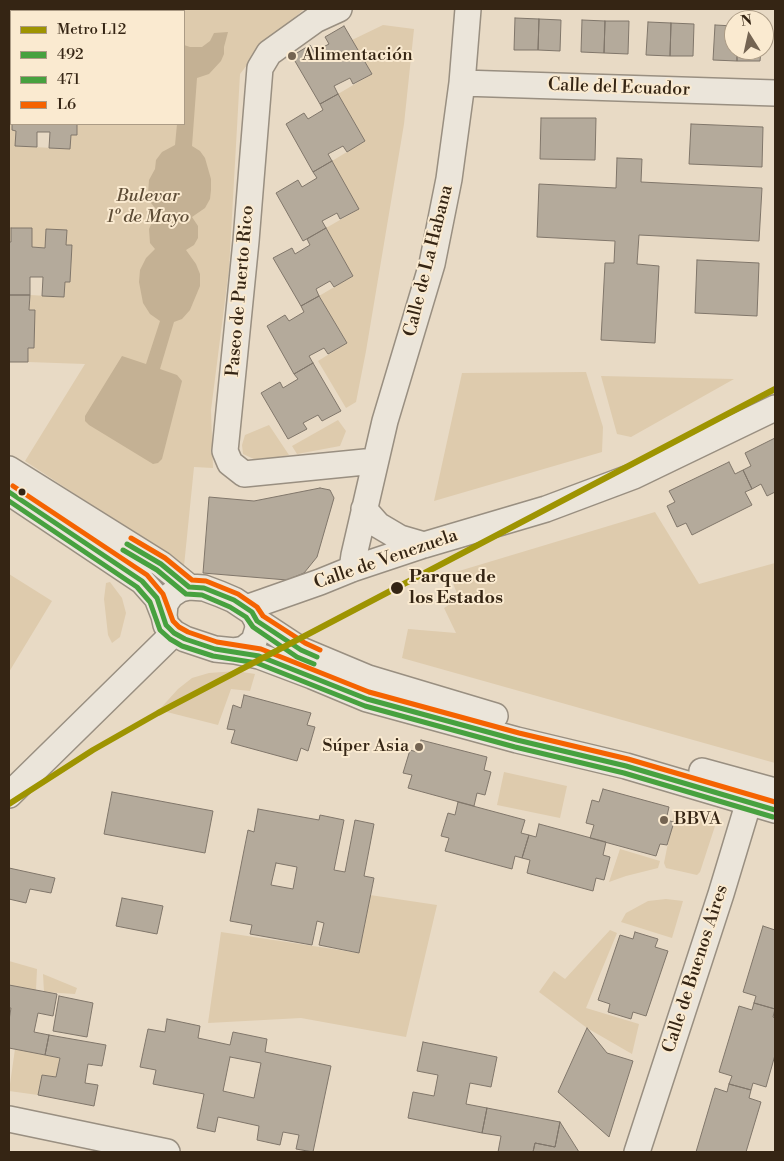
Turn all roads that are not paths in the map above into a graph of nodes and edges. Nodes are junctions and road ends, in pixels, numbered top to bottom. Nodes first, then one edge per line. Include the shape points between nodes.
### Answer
1 (339, 9) edge
2 (468, 9) edge
3 (462, 83) junction
4 (775, 93) edge
5 (775, 408) edge
6 (376, 460) junction
7 (9, 469) edge
8 (9, 492) edge
9 (364, 509) junction
10 (424, 545) junction
11 (352, 569) junction
12 (189, 587) junction
13 (252, 614) junction
14 (169, 624) junction
15 (235, 651) junction
16 (760, 793) edge
17 (9, 795) edge
18 (775, 810) edge
19 (9, 1119) edge
20 (167, 1152) edge
21 (637, 1152) edge

1 - 6 street, Paseo de Puerto Rico via 315,20 269,53 260,68 225,451 230,463 244,474
2 - 3 street, Calle de La Habana
3 - 4 street, Calle del Ecuador
3 - 6 street, Calle de La Habana via 449,179 432,264
5 - 10 street, Calle de Venezuela via 634,476 546,509
6 - 9 street, Calle de La Habana
7 - 12 street via 161,564
8 - 14 street via 142,581 157,598
9 - 10 street via 378,525 400,538
9 - 11 street, Calle de La Habana
10 - 11 street, Calle de Venezuela
11 - 13 street, Calle de Venezuela
12 - 13 street via 220,594
12 - 14 street via 171,595 165,604
13 - 15 street via 258,628 254,641
13 - 16 street via 301,650 374,680
14 - 15 street via 197,644
14 - 17 street
15 - 16 street via 259,656 367,699 517,740
16 - 18 street
16 - 21 street, Calle de Buenos Aires
19 - 20 street

